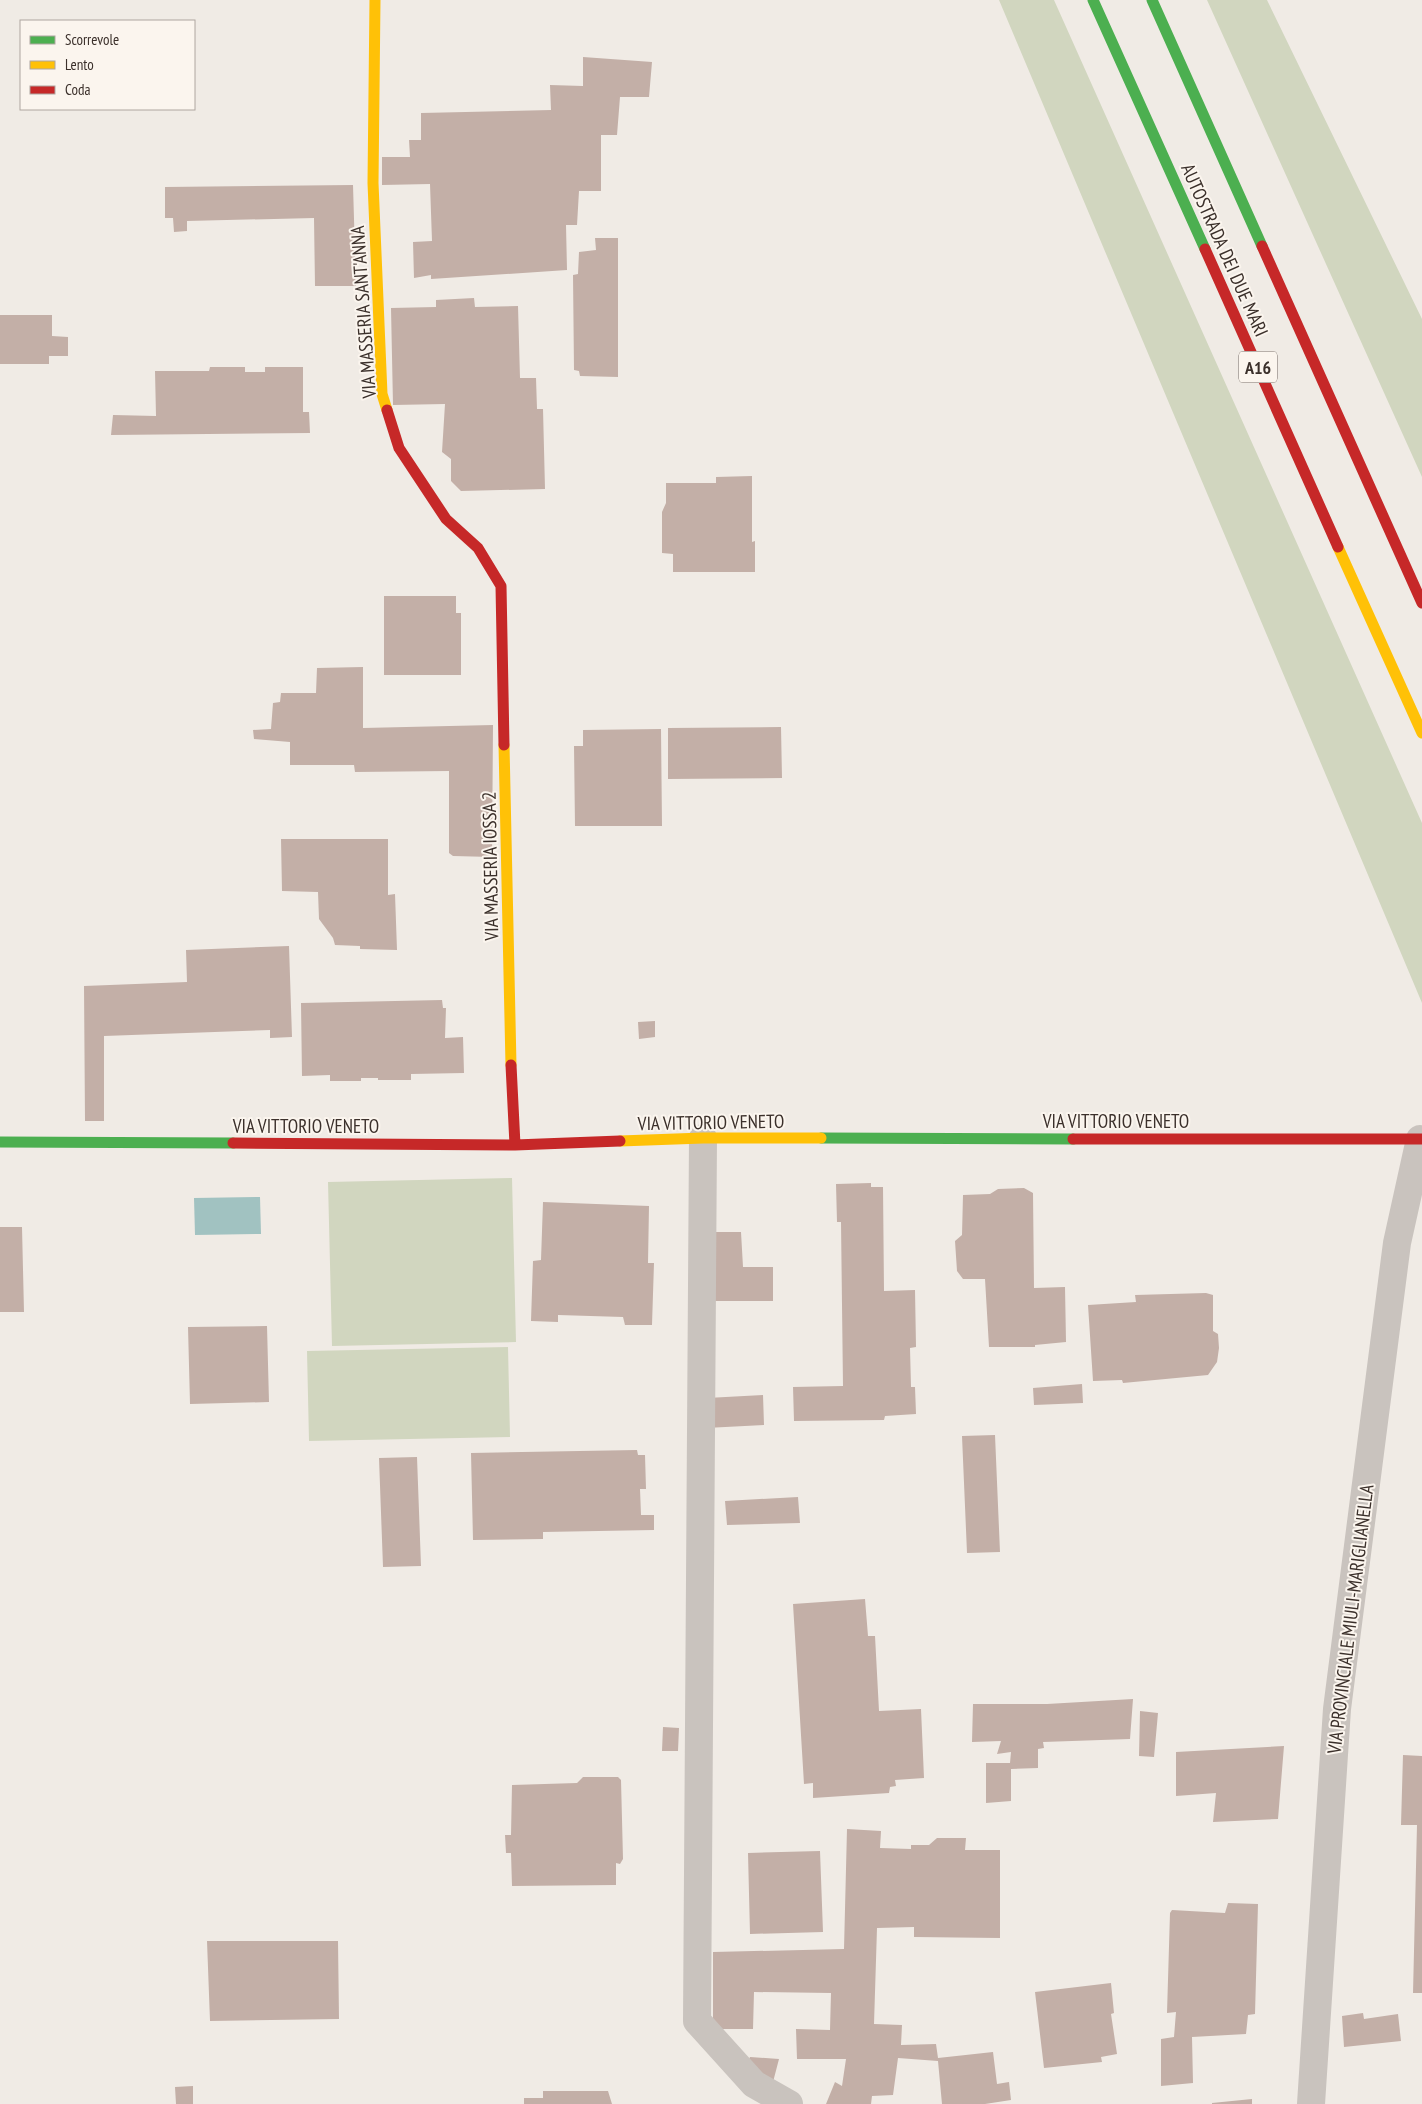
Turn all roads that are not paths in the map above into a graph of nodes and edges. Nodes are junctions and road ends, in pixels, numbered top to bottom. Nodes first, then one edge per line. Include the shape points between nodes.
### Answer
1 (375, 0) edge
2 (1093, 0) edge
3 (1152, 0) edge
4 (501, 586) joint
5 (1422, 603) edge
6 (1422, 733) edge
7 (703, 1138) junction
8 (1421, 1139) edge
9 (0, 1142) edge
10 (515, 1145) junction
11 (789, 2104) edge
12 (1311, 2104) edge

1 - 4 main road, VIA MASSERIA SANT'ANNA via 373,183 382,394 399,448 446,519 478,548
2 - 6 main road, AUTOSTRADA DEI DUE MARI / A16
3 - 5 main road, AUTOSTRADA DEI DUE MARI
4 - 10 main road, VIA MASSERIA IOSSA 2
7 - 8 main road, VIA VITTORIO VENETO
7 - 10 main road, VIA VITTORIO VENETO
7 - 11 street via 697,2021 754,2084
8 - 12 street, VIA PROVINCIALE MIULI-MARIGLIANELLA via 1397,1243 1337,1709
9 - 10 main road, VIA VITTORIO VENETO

